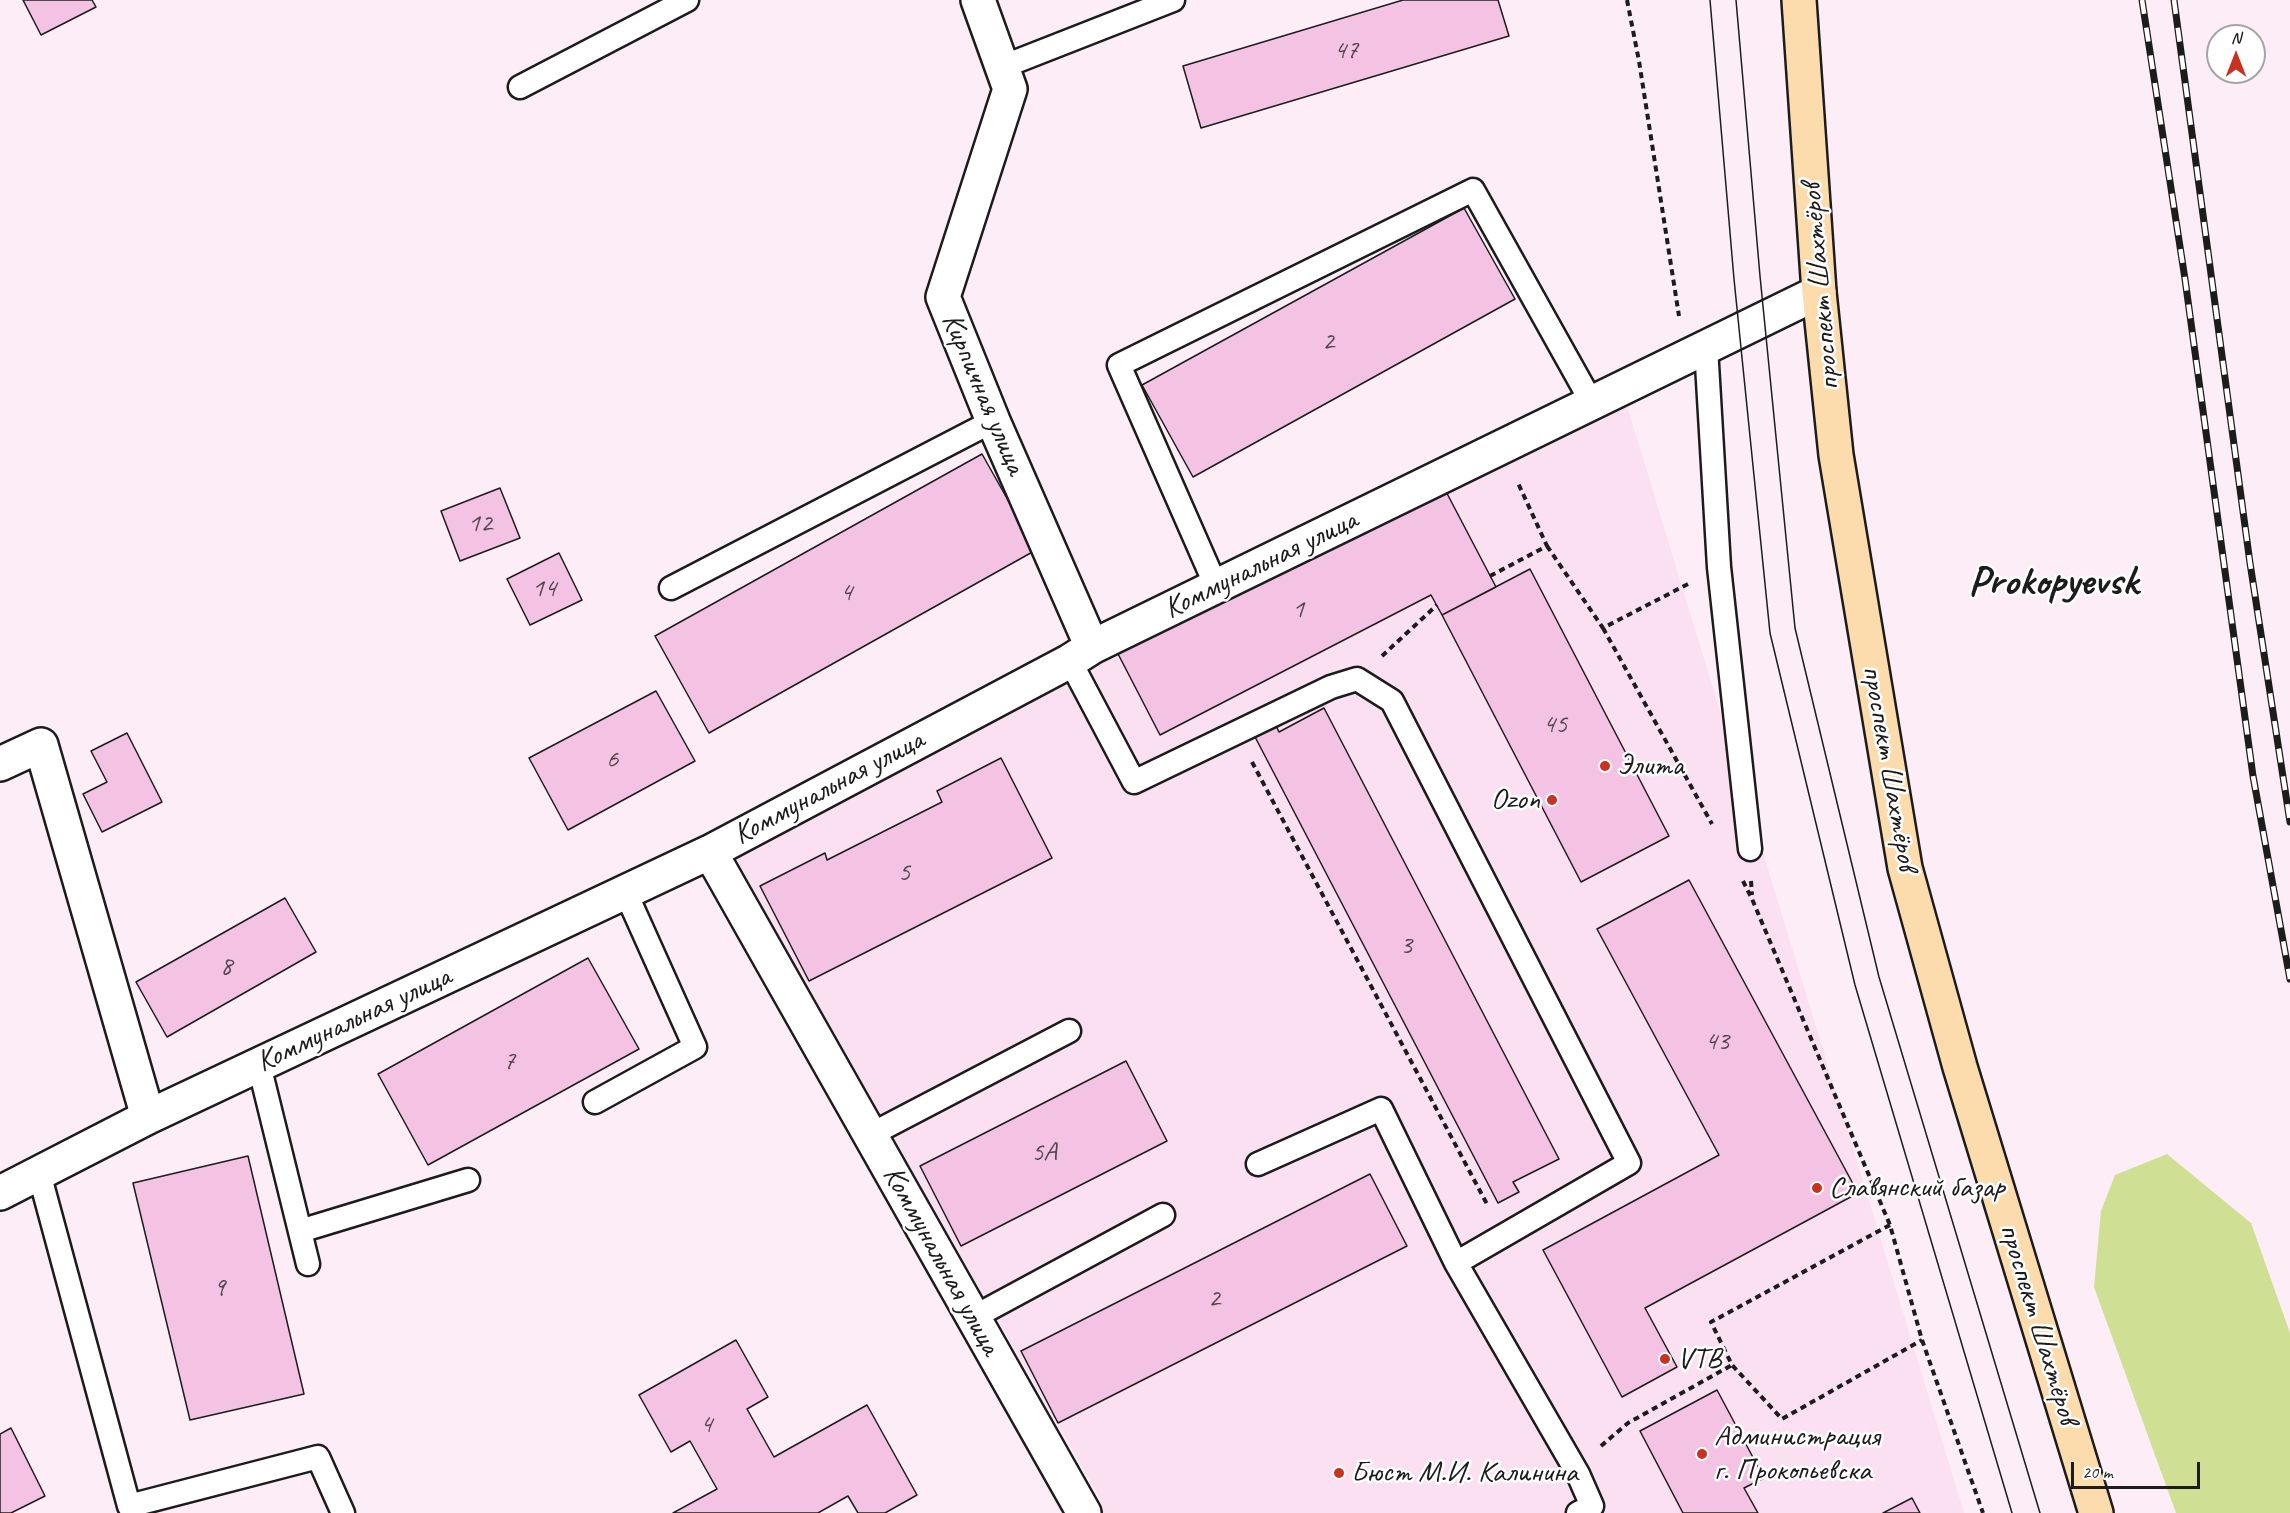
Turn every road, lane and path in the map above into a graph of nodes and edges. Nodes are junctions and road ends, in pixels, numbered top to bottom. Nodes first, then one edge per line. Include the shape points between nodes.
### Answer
1 (687, 0) edge
2 (978, 0) edge
3 (1173, 0) edge
4 (1627, 0) edge
5 (1799, 0) edge
6 (1002, 67) junction
7 (520, 87) dead end
8 (1819, 292) junction
9 (1680, 320) dead end
10 (1706, 347) junction
11 (1592, 404) junction
12 (993, 421) junction
13 (1502, 447) junction
14 (1547, 546) junction
15 (1719, 567) junction
16 (1490, 576) dead end
17 (1216, 586) junction
18 (671, 588) dead end
19 (1437, 605) dead end
20 (1603, 628) junction
21 (1081, 654) junction
22 (1357, 679) junction
23 (1236, 733) junction
24 (0, 764) edge
25 (1712, 826) dead end
26 (1749, 849) dead end
27 (710, 852) junction
28 (1741, 878) dead end
29 (625, 891) junction
30 (1069, 1032) dead end
31 (259, 1065) junction
32 (595, 1102) dead end
33 (148, 1117) junction
34 (870, 1135) junction
35 (1257, 1164) dead end
36 (39, 1173) junction
37 (468, 1180) dead end
38 (0, 1193) edge
39 (1163, 1215) dead end
40 (1890, 1225) junction
41 (300, 1231) junction
42 (1503, 1236) junction
43 (1456, 1263) junction
44 (308, 1264) dead end
45 (974, 1317) junction
46 (1922, 1341) junction
47 (1732, 1365) junction
48 (1628, 1423) dead end
49 (1588, 1511) edge
50 (343, 1513) edge
51 (1084, 1513) edge
52 (1983, 1513) edge
53 (2096, 1513) edge

1 - 7 lane
2 - 6 street, Кирпичная улица
3 - 6 lane
4 - 9 path
5 - 8 main road, проспект Шахтёров
6 - 12 street, Кирпичная улица via 1010,89 942,297
8 - 10 street, Коммунальная улица
8 - 53 main road, проспект Шахтёров via 1836,455 1905,868 1960,1067
10 - 11 street, Коммунальная улица
10 - 15 lane
11 - 13 street, Коммунальная улица
11 - 17 lane via 1473,190 1119,365
12 - 18 lane
12 - 21 street, Кирпичная улица
13 - 14 path
13 - 17 street, Коммунальная улица
14 - 16 path
14 - 20 path
15 - 20 path
15 - 26 lane
17 - 21 street, Коммунальная улица
19 - 22 path
20 - 25 path
21 - 23 lane via 1134,782
21 - 27 street, Коммунальная улица
22 - 23 lane via 1330,687
22 - 42 lane via 1392,701 1629,1163
23 - 42 path
24 - 33 street via 41,746
27 - 29 street, Коммунальная улица
27 - 34 street, Коммунальная улица
28 - 40 path
29 - 31 street, Коммунальная улица
29 - 32 lane via 695,1047
30 - 34 lane
31 - 33 street, Коммунальная улица
31 - 41 lane
33 - 36 street, Коммунальная улица
34 - 45 street, Коммунальная улица
35 - 43 lane via 1382,1109
36 - 38 street, Коммунальная улица
36 - 50 lane via 129,1506 318,1457
37 - 41 lane
39 - 45 lane
40 - 46 path
40 - 47 path via 1711,1322
41 - 44 lane
42 - 43 lane
43 - 49 lane via 1575,1468
45 - 51 street, Коммунальная улица
46 - 47 path via 1782,1419
46 - 52 path
47 - 48 path

